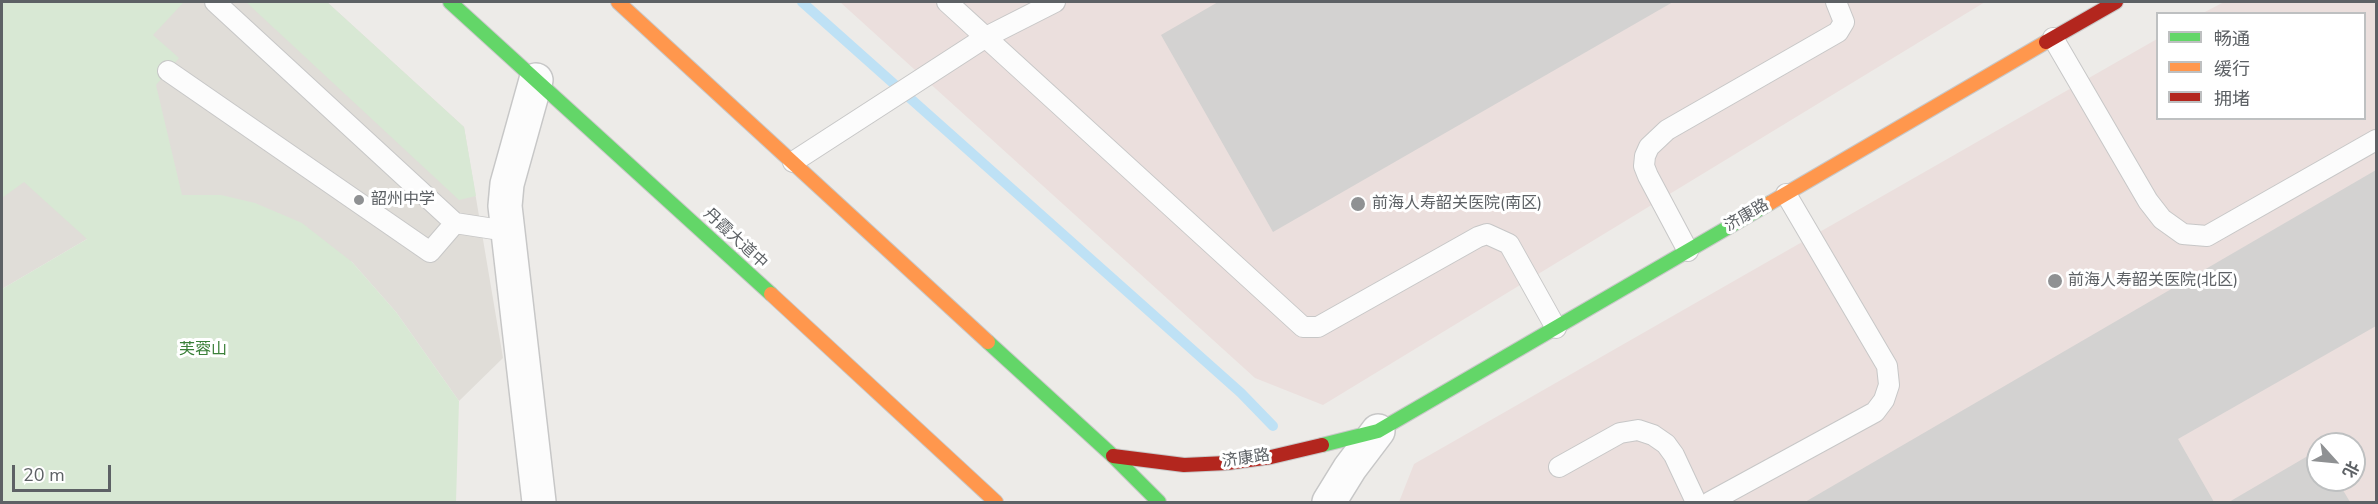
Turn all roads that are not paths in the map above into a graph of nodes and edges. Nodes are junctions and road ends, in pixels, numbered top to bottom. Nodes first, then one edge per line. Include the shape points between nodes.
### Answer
1 (215, 2) edge
2 (450, 2) edge
3 (618, 2) edge
4 (947, 2) edge
5 (1055, 2) edge
6 (1836, 2) edge
7 (2116, 2) edge
8 (986, 37) junction
9 (2053, 38) junction
10 (168, 71) dead end
11 (536, 80) junction
12 (2376, 140) edge
13 (793, 162) junction
14 (1786, 194) junction
15 (455, 223) junction
16 (507, 231) junction
17 (1688, 251) junction
18 (1556, 328) junction
19 (1378, 431) junction
20 (1113, 456) junction
21 (1559, 467) dead end
22 (539, 502) edge
23 (996, 502) edge
24 (1159, 502) edge
25 (1329, 502) edge
26 (1696, 502) edge
27 (1710, 502) edge

1 - 15 lane
2 - 11 main road, 丹霞大道中
3 - 13 main road
4 - 8 lane
5 - 8 lane
6 - 17 lane via 1844,22 1838,32 1667,130 1649,147 1644,166
7 - 9 main road, 济康路
8 - 13 lane
8 - 18 lane via 1303,327 1318,327 1487,234 1509,244
9 - 12 lane via 2148,201 2162,219 2183,234 2207,236
9 - 14 main road, 济康路
10 - 15 lane via 430,252
11 - 16 street via 507,184
11 - 23 main road, 丹霞大道中
13 - 20 main road
14 - 17 main road, 济康路
14 - 27 lane via 1887,366 1889,385 1875,412
15 - 16 lane
16 - 22 street
17 - 18 main road, 济康路
18 - 19 main road, 济康路
19 - 20 main road, 济康路 via 1271,457 1227,463 1184,465
19 - 25 street, 济康路
20 - 24 main road
21 - 26 lane via 1620,433 1638,430 1666,444

